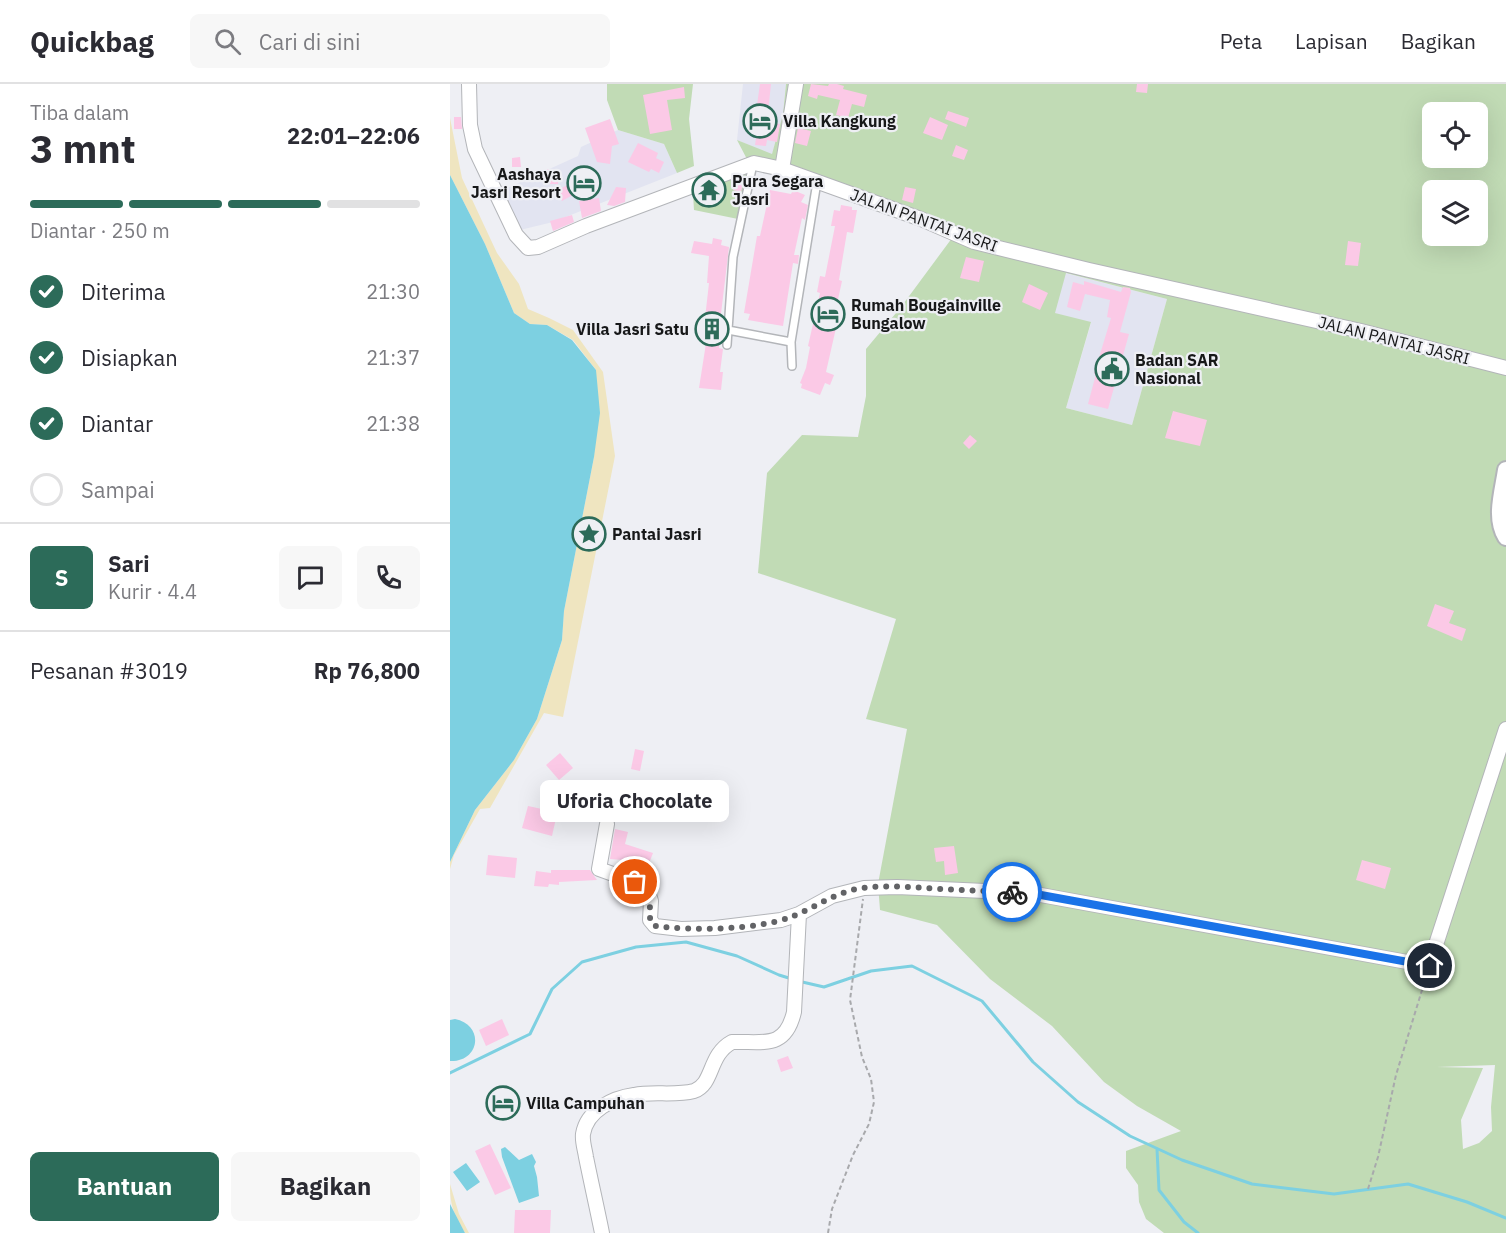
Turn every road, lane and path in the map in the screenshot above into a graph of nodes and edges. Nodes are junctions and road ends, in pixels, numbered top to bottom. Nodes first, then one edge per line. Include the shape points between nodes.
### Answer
1 (468, 84) edge
2 (796, 84) edge
3 (754, 163) junction
4 (782, 169) junction
5 (817, 182) junction
6 (728, 330) junction
7 (791, 342) junction
8 (726, 345) dead end
9 (792, 366) dead end
10 (1506, 368) edge
11 (1506, 470) edge
12 (1506, 537) edge
13 (1506, 729) edge
14 (607, 824) dead end
15 (864, 888) junction
16 (799, 914) junction
17 (1430, 966) junction
18 (1368, 1189) dead end
19 (603, 1233) edge
20 (828, 1233) edge

1 - 3 street via 475,149 516,235 528,248
2 - 4 street
3 - 4 street, JALAN PANTAI JASRI
3 - 6 lane via 733,257
4 - 5 street, JALAN PANTAI JASRI
5 - 7 lane
5 - 10 street, JALAN PANTAI JASRI via 974,242
6 - 7 lane
6 - 8 lane
7 - 9 lane
11 - 12 street via 1500,518
13 - 17 street
14 - 16 street via 599,869 647,889 650,920 655,926 715,928
15 - 16 street via 832,896
15 - 17 street via 1030,893
15 - 20 path via 850,1000 874,1102 869,1124 832,1209
16 - 19 street via 792,1021 782,1036 769,1043 727,1045 716,1056 700,1088 620,1098 597,1110 590,1119 582,1136
17 - 18 path via 1396,1075

